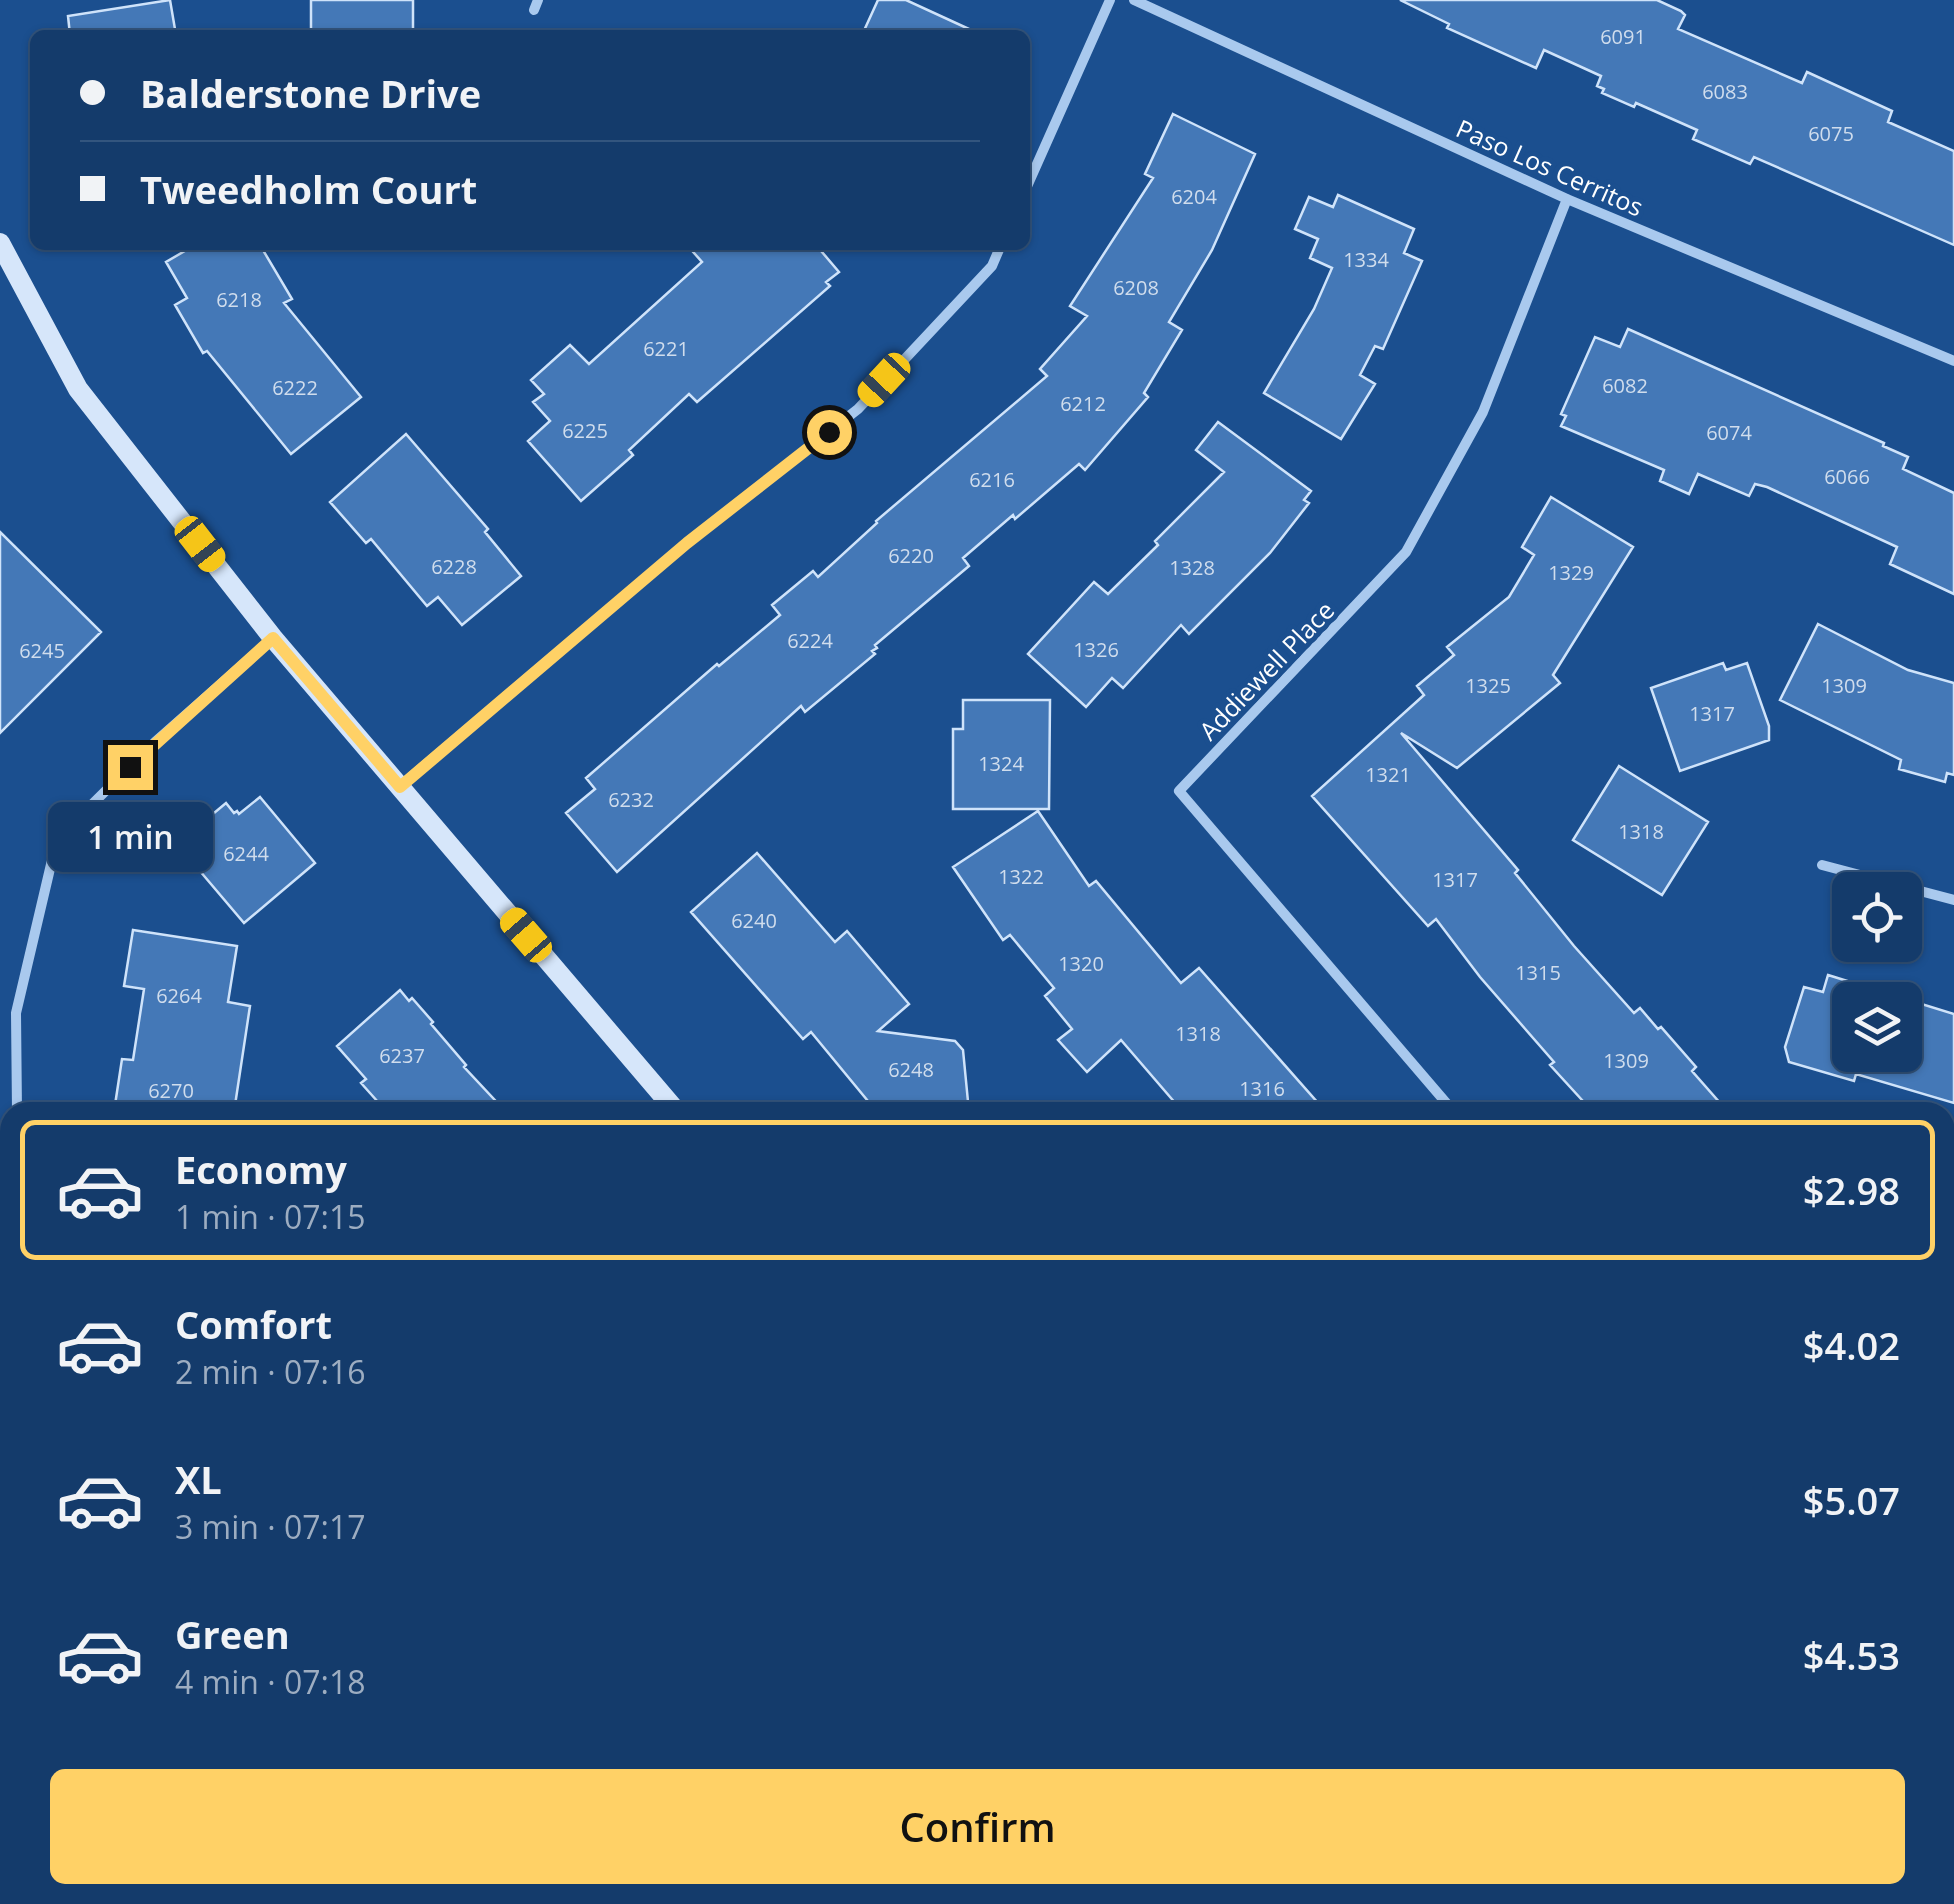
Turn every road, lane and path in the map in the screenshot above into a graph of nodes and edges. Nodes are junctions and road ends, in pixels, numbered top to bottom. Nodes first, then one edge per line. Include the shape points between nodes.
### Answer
1 (1110, 0) edge
2 (1134, 0) edge
3 (1030, 181) edge
4 (1567, 199) junction
5 (0, 243) edge
6 (999, 250) edge
7 (1954, 361) edge
8 (273, 638) junction
9 (400, 787) junction
10 (1822, 864) dead end
11 (1954, 900) edge
12 (17, 1102) edge
13 (668, 1102) edge
14 (1445, 1102) edge

1 - 3 street
2 - 4 street, Paso Los Cerritos
4 - 7 street, Paso Los Cerritos
4 - 14 street, Addiewell Place via 1483,412 1406,552 1179,791
5 - 8 street via 78,389
6 - 9 street via 992,266 858,409 687,543
8 - 9 street
8 - 12 street via 57,839 16,1013
9 - 13 street
10 - 11 street

